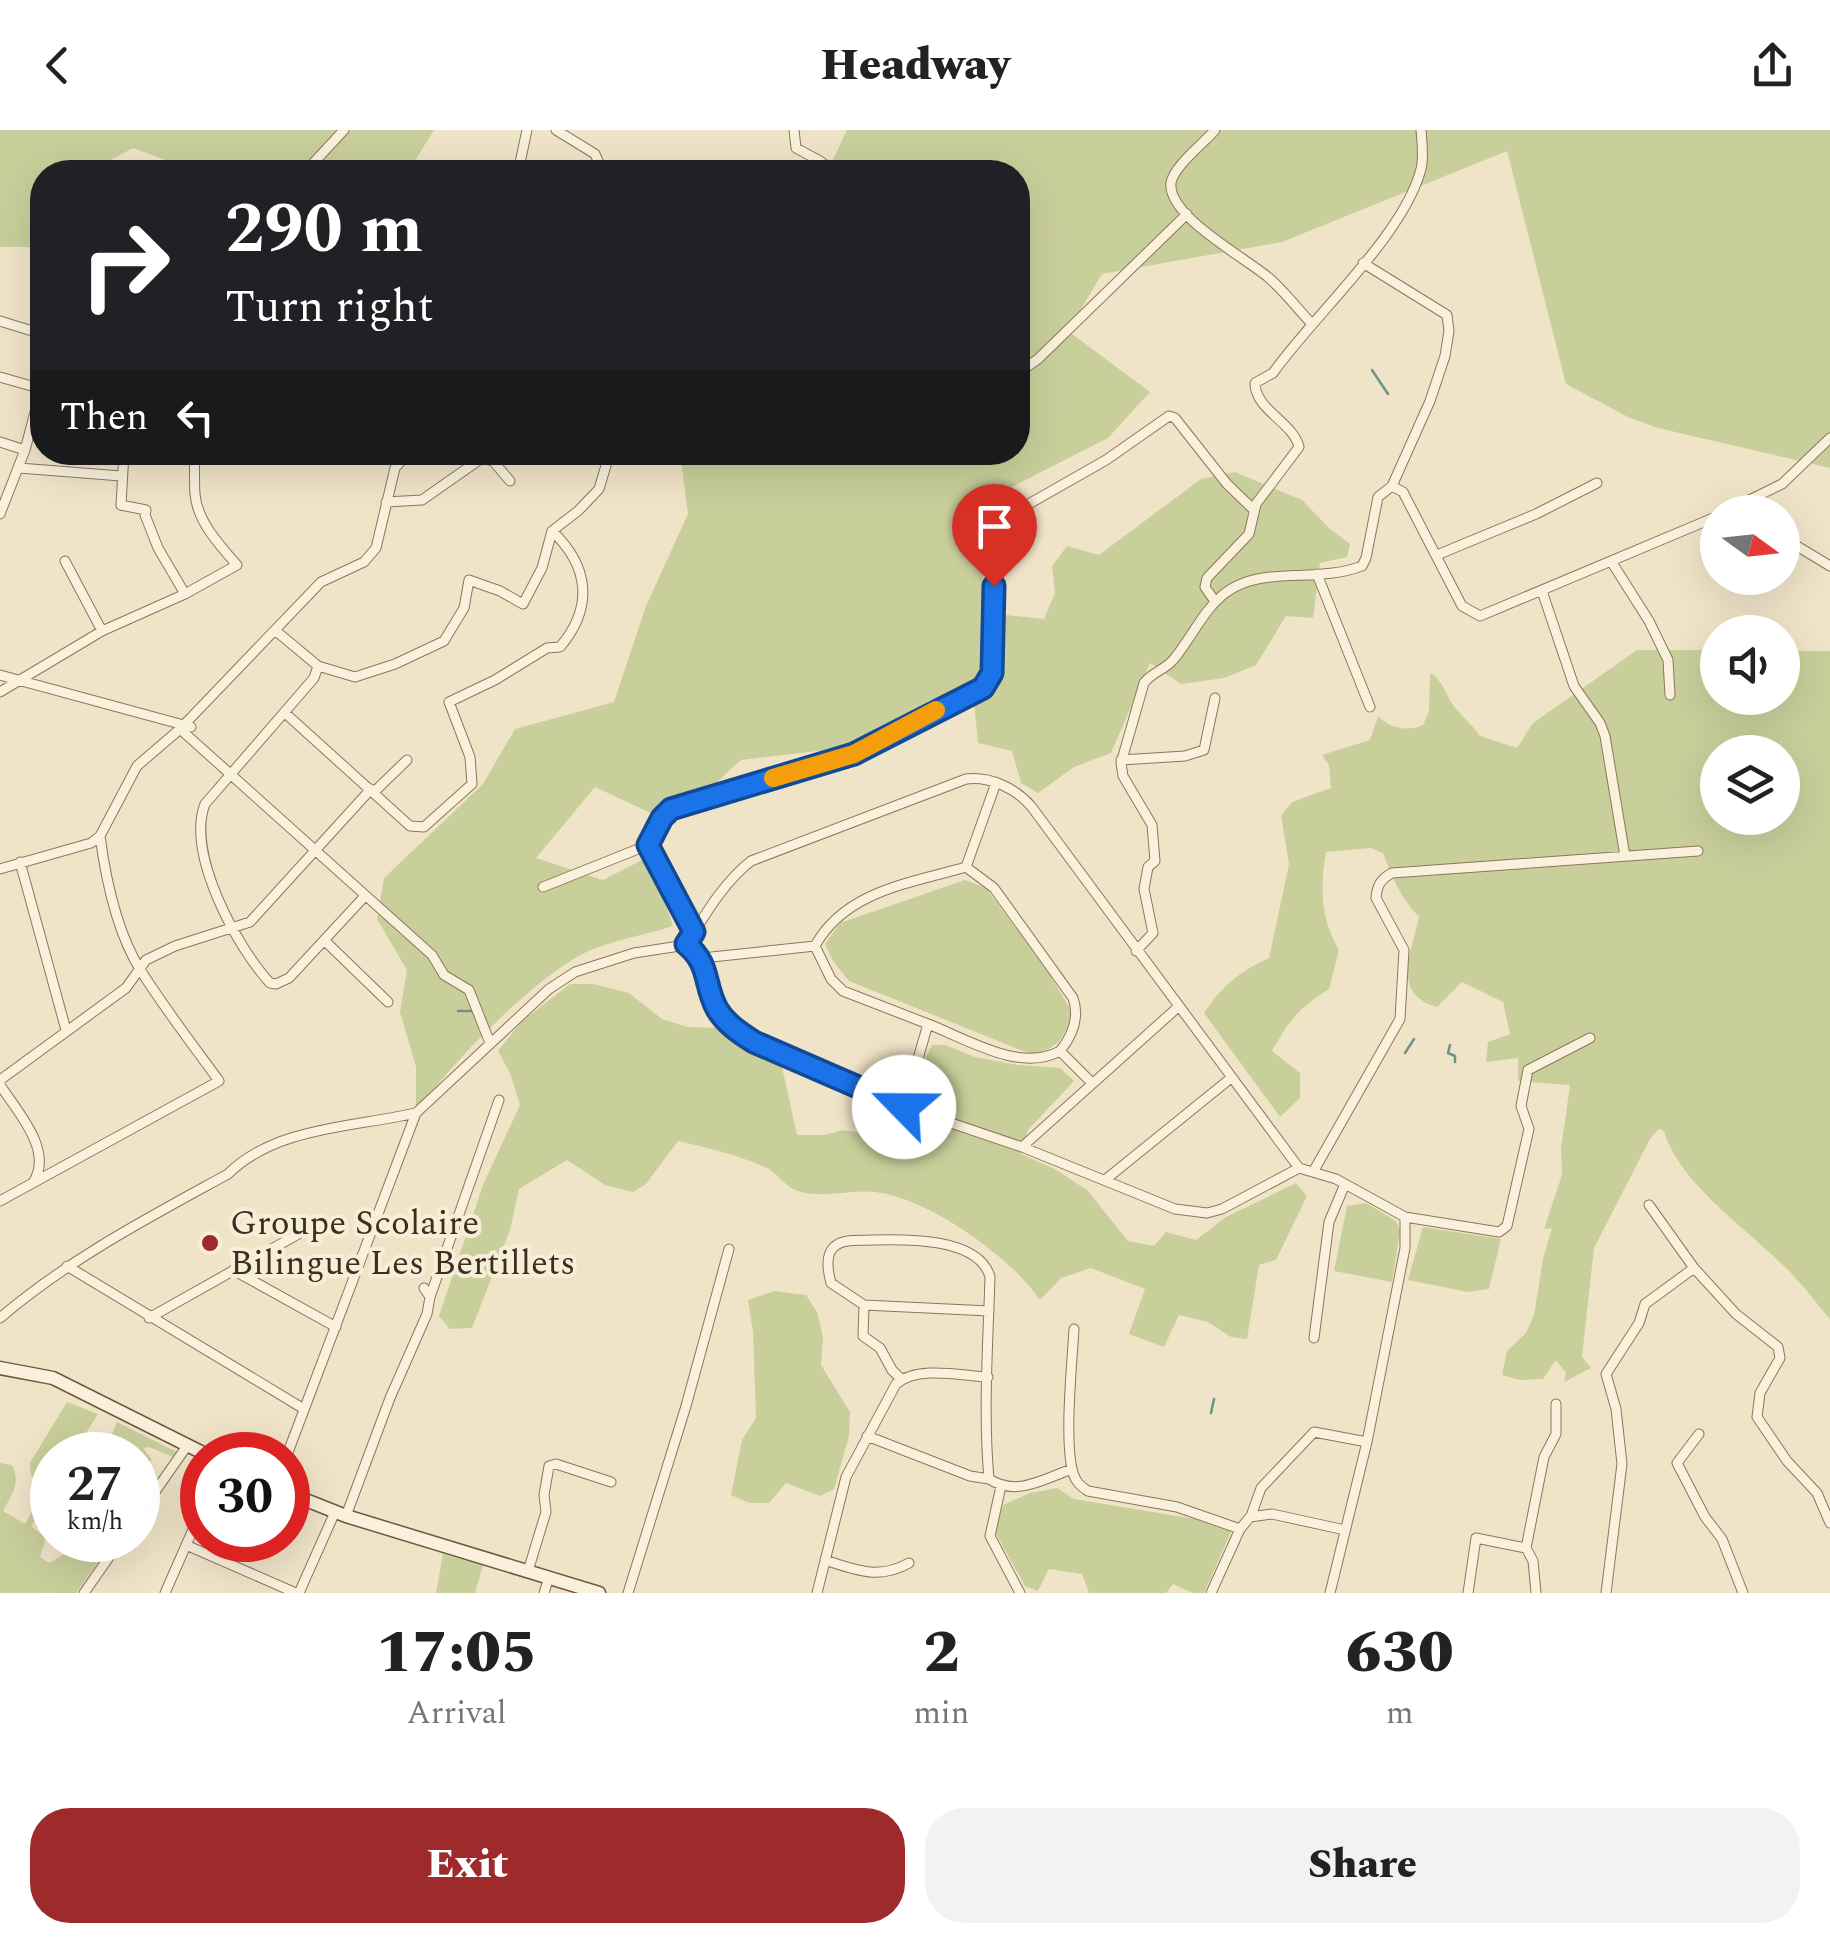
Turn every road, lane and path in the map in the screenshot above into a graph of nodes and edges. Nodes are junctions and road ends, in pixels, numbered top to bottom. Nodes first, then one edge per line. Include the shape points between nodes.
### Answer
1 (344, 130) edge
2 (527, 130) edge
3 (556, 130) edge
4 (794, 130) edge
5 (1215, 130) edge
6 (1421, 130) edge
7 (316, 160) edge
8 (521, 160) edge
9 (598, 160) edge
10 (818, 160) edge
11 (1187, 214) junction
12 (1363, 263) junction
13 (0, 321) edge
14 (1311, 324) junction
15 (30, 330) edge
16 (1030, 365) edge
17 (0, 377) edge
18 (30, 384) edge
19 (1830, 438) edge
20 (30, 440) edge
21 (0, 442) edge
22 (25, 450) junction
23 (122, 465) edge
24 (194, 465) edge
25 (398, 465) edge
26 (472, 465) edge
27 (496, 465) edge
28 (606, 465) edge
29 (18, 468) junction
30 (121, 476) junction
31 (510, 481) dead end
32 (1597, 483) dead end
33 (1392, 486) junction
34 (1762, 495) edge
35 (386, 502) junction
36 (1254, 510) junction
37 (1, 511) edge
38 (1700, 524) edge
39 (552, 531) junction
40 (1800, 548) edge
41 (1437, 555) junction
42 (1610, 561) junction
43 (65, 562) dead end
44 (1830, 566) edge
45 (1317, 574) junction
46 (1542, 591) junction
47 (185, 594) junction
48 (1214, 600) junction
49 (276, 630) junction
50 (102, 631) junction
51 (318, 666) junction
52 (0, 676) edge
53 (21, 680) junction
54 (0, 692) edge
55 (1670, 695) dead end
56 (1214, 698) dead end
57 (1370, 707) dead end
58 (285, 713) junction
59 (185, 727) junction
60 (407, 760) dead end
61 (1121, 760) junction
62 (230, 773) junction
63 (996, 783) junction
64 (372, 790) junction
65 (100, 836) junction
66 (648, 845) junction
67 (313, 850) junction
68 (1698, 851) dead end
69 (1625, 856) junction
70 (20, 862) junction
71 (966, 867) junction
72 (0, 869) edge
73 (543, 887) dead end
74 (365, 896) junction
75 (231, 930) junction
76 (694, 932) junction
77 (325, 941) junction
78 (686, 944) junction
79 (815, 946) junction
80 (1136, 951) junction
81 (702, 958) junction
82 (139, 968) junction
83 (388, 1002) dead end
84 (1178, 1007) junction
85 (928, 1024) junction
86 (66, 1030) junction
87 (1590, 1038) dead end
88 (490, 1044) junction
89 (1060, 1051) junction
90 (1231, 1078) junction
91 (0, 1082) edge
92 (1092, 1083) junction
93 (499, 1100) dead end
94 (904, 1107) junction
95 (416, 1113) junction
96 (1022, 1147) junction
97 (1299, 1168) junction
98 (1312, 1172) junction
99 (1106, 1180) junction
100 (32, 1184) junction
101 (1345, 1184) junction
102 (0, 1202) edge
103 (1649, 1204) dead end
104 (1405, 1216) junction
105 (309, 1228) dead end
106 (729, 1249) dead end
107 (66, 1266) junction
108 (1694, 1268) junction
109 (232, 1270) junction
110 (864, 1305) junction
111 (989, 1311) junction
112 (0, 1318) edge
113 (148, 1318) junction
114 (336, 1327) junction
115 (1074, 1329) dead end
116 (1314, 1338) dead end
117 (0, 1368) edge
118 (988, 1378) junction
119 (901, 1379) junction
120 (1556, 1404) dead end
121 (304, 1409) junction
122 (296, 1432) edge
123 (1699, 1434) dead end
124 (867, 1436) junction
125 (180, 1442) edge
126 (1367, 1442) junction
127 (180, 1456) edge
128 (1072, 1468) junction
129 (989, 1479) junction
130 (611, 1482) dead end
131 (160, 1485) edge
132 (1001, 1486) junction
133 (310, 1502) edge
134 (340, 1514) junction
135 (1250, 1517) junction
136 (1830, 1523) edge
137 (1240, 1529) junction
138 (1346, 1530) junction
139 (1526, 1548) junction
140 (180, 1559) edge
141 (825, 1560) junction
142 (106, 1562) edge
143 (226, 1562) edge
144 (909, 1563) dead end
145 (528, 1571) junction
146 (549, 1577) junction
147 (84, 1593) edge
148 (165, 1593) edge
149 (298, 1593) edge
150 (544, 1593) edge
151 (599, 1593) edge
152 (628, 1593) edge
153 (817, 1593) edge
154 (1020, 1593) edge
155 (1211, 1593) edge
156 (1330, 1593) edge
157 (1468, 1593) edge
158 (1536, 1593) edge
159 (1606, 1593) edge
160 (1743, 1593) edge

1 - 7 street
2 - 8 street
3 - 9 street
4 - 10 street via 796,148
5 - 11 street via 1177,167 1170,184
6 - 12 street via 1421,168 1407,202
11 - 14 street via 1270,278
11 - 16 street
12 - 14 street
12 - 33 street via 1447,315 1446,356
13 - 15 street
14 - 36 street via 1273,373 1254,382 1256,395 1299,447
17 - 18 street
19 - 34 street
20 - 22 street
21 - 22 street
22 - 29 street
23 - 30 street
24 - 47 street via 200,514 237,565
25 - 35 street
26 - 35 street via 422,500
27 - 31 street
28 - 39 street via 599,489
29 - 30 street
29 - 37 street
30 - 47 street via 121,505 146,510 158,548
32 - 41 street
33 - 41 street via 1403,492
33 - 45 street via 1377,500 1364,563
35 - 49 street via 369,559 321,582
36 - 48 street via 1248,534 1205,582
36 - 66 street via 1175,418 1166,416 1008,518 994,586 992,673 983,688 854,754 671,809
38 - 42 street
39 - 51 street via 523,604 469,580 464,608 441,643 355,677
39 - 64 street via 572,550 582,579 572,633 560,647 449,702 470,757 472,784 420,828
40 - 44 street
41 - 46 street via 1473,615
42 - 46 street
42 - 55 street via 1668,660
43 - 50 street
45 - 48 street via 1252,580
45 - 57 street
46 - 69 street via 1574,686 1605,736
47 - 50 street
48 - 61 street via 1170,664 1144,683
49 - 51 street
49 - 59 street
50 - 53 street
51 - 58 street
52 - 53 street
53 - 54 street
53 - 59 street
56 - 61 street via 1204,750
58 - 62 street
58 - 64 street
59 - 62 street
59 - 65 street via 131,772
60 - 64 street
61 - 80 street via 1123,776 1152,824 1154,862 1144,889 1154,933
62 - 67 street
62 - 75 street via 206,804 200,830
63 - 71 street
63 - 76 street via 966,778 750,861
63 - 80 street via 1031,806
64 - 67 street
65 - 70 street
65 - 82 street via 104,869
66 - 73 street
66 - 76 street
67 - 74 street
67 - 75 street via 254,918
68 - 69 street
69 - 98 street via 1392,873 1380,882 1376,898 1404,950 1400,1019
70 - 72 street
70 - 86 street
71 - 79 street via 856,902
71 - 89 street via 994,888 1073,998 1075,1026
74 - 77 street
74 - 88 street via 432,955 444,975 469,990
75 - 77 street via 276,984
75 - 82 street via 175,946
76 - 78 street
77 - 83 street
78 - 81 street
78 - 88 street via 575,972
79 - 81 street
79 - 85 street via 843,991
80 - 84 street
81 - 94 street via 718,1009 732,1027
82 - 86 street via 126,988
82 - 100 street via 219,1081
84 - 90 street
84 - 92 street
85 - 89 street via 1015,1058
85 - 94 street
86 - 91 street
87 - 104 street via 1528,1070 1521,1106 1530,1129 1506,1230
88 - 95 street
89 - 92 street
90 - 97 street
90 - 99 street
91 - 100 street via 40,1156
92 - 96 street
93 - 134 street via 427,1293 428,1314
94 - 96 street
95 - 107 street via 286,1140
95 - 114 street
96 - 99 street
97 - 98 street
97 - 99 street via 1207,1212 1175,1209
98 - 101 street
100 - 102 street
101 - 104 street
101 - 116 street via 1329,1222
103 - 108 street
104 - 126 street via 1405,1248
105 - 109 street
106 - 152 street
107 - 112 street
107 - 113 street
108 - 136 street via 1778,1347 1780,1358 1760,1393 1757,1417 1817,1493
108 - 159 street via 1645,1304 1606,1374 1622,1464
109 - 113 street
109 - 114 street
110 - 111 street
110 - 111 street via 831,1283 832,1248 845,1241 915,1239 953,1247 984,1264
110 - 119 street via 863,1336
111 - 118 street
113 - 121 street
114 - 121 street
115 - 128 street
117 - 125 main road via 53,1378
118 - 119 street
118 - 129 street
119 - 124 street
120 - 139 street via 1556,1434 1544,1456
121 - 122 street
123 - 160 street via 1677,1463 1722,1539
124 - 129 street
124 - 141 street via 846,1477
126 - 135 street via 1314,1432 1261,1488
126 - 138 street
127 - 131 street
128 - 132 street via 1016,1489
128 - 137 street via 1088,1492 1177,1507
129 - 132 street
130 - 145 street via 549,1466 546,1512
132 - 154 street via 990,1536
133 - 134 main road
134 - 145 main road
134 - 149 street
135 - 137 street
135 - 138 street via 1272,1514
137 - 155 street
138 - 156 street
139 - 157 street via 1476,1538
139 - 158 street
140 - 148 street
141 - 144 street via 868,1574
141 - 153 street
142 - 147 street
143 - 149 street
145 - 146 main road
146 - 150 street
146 - 151 main road

